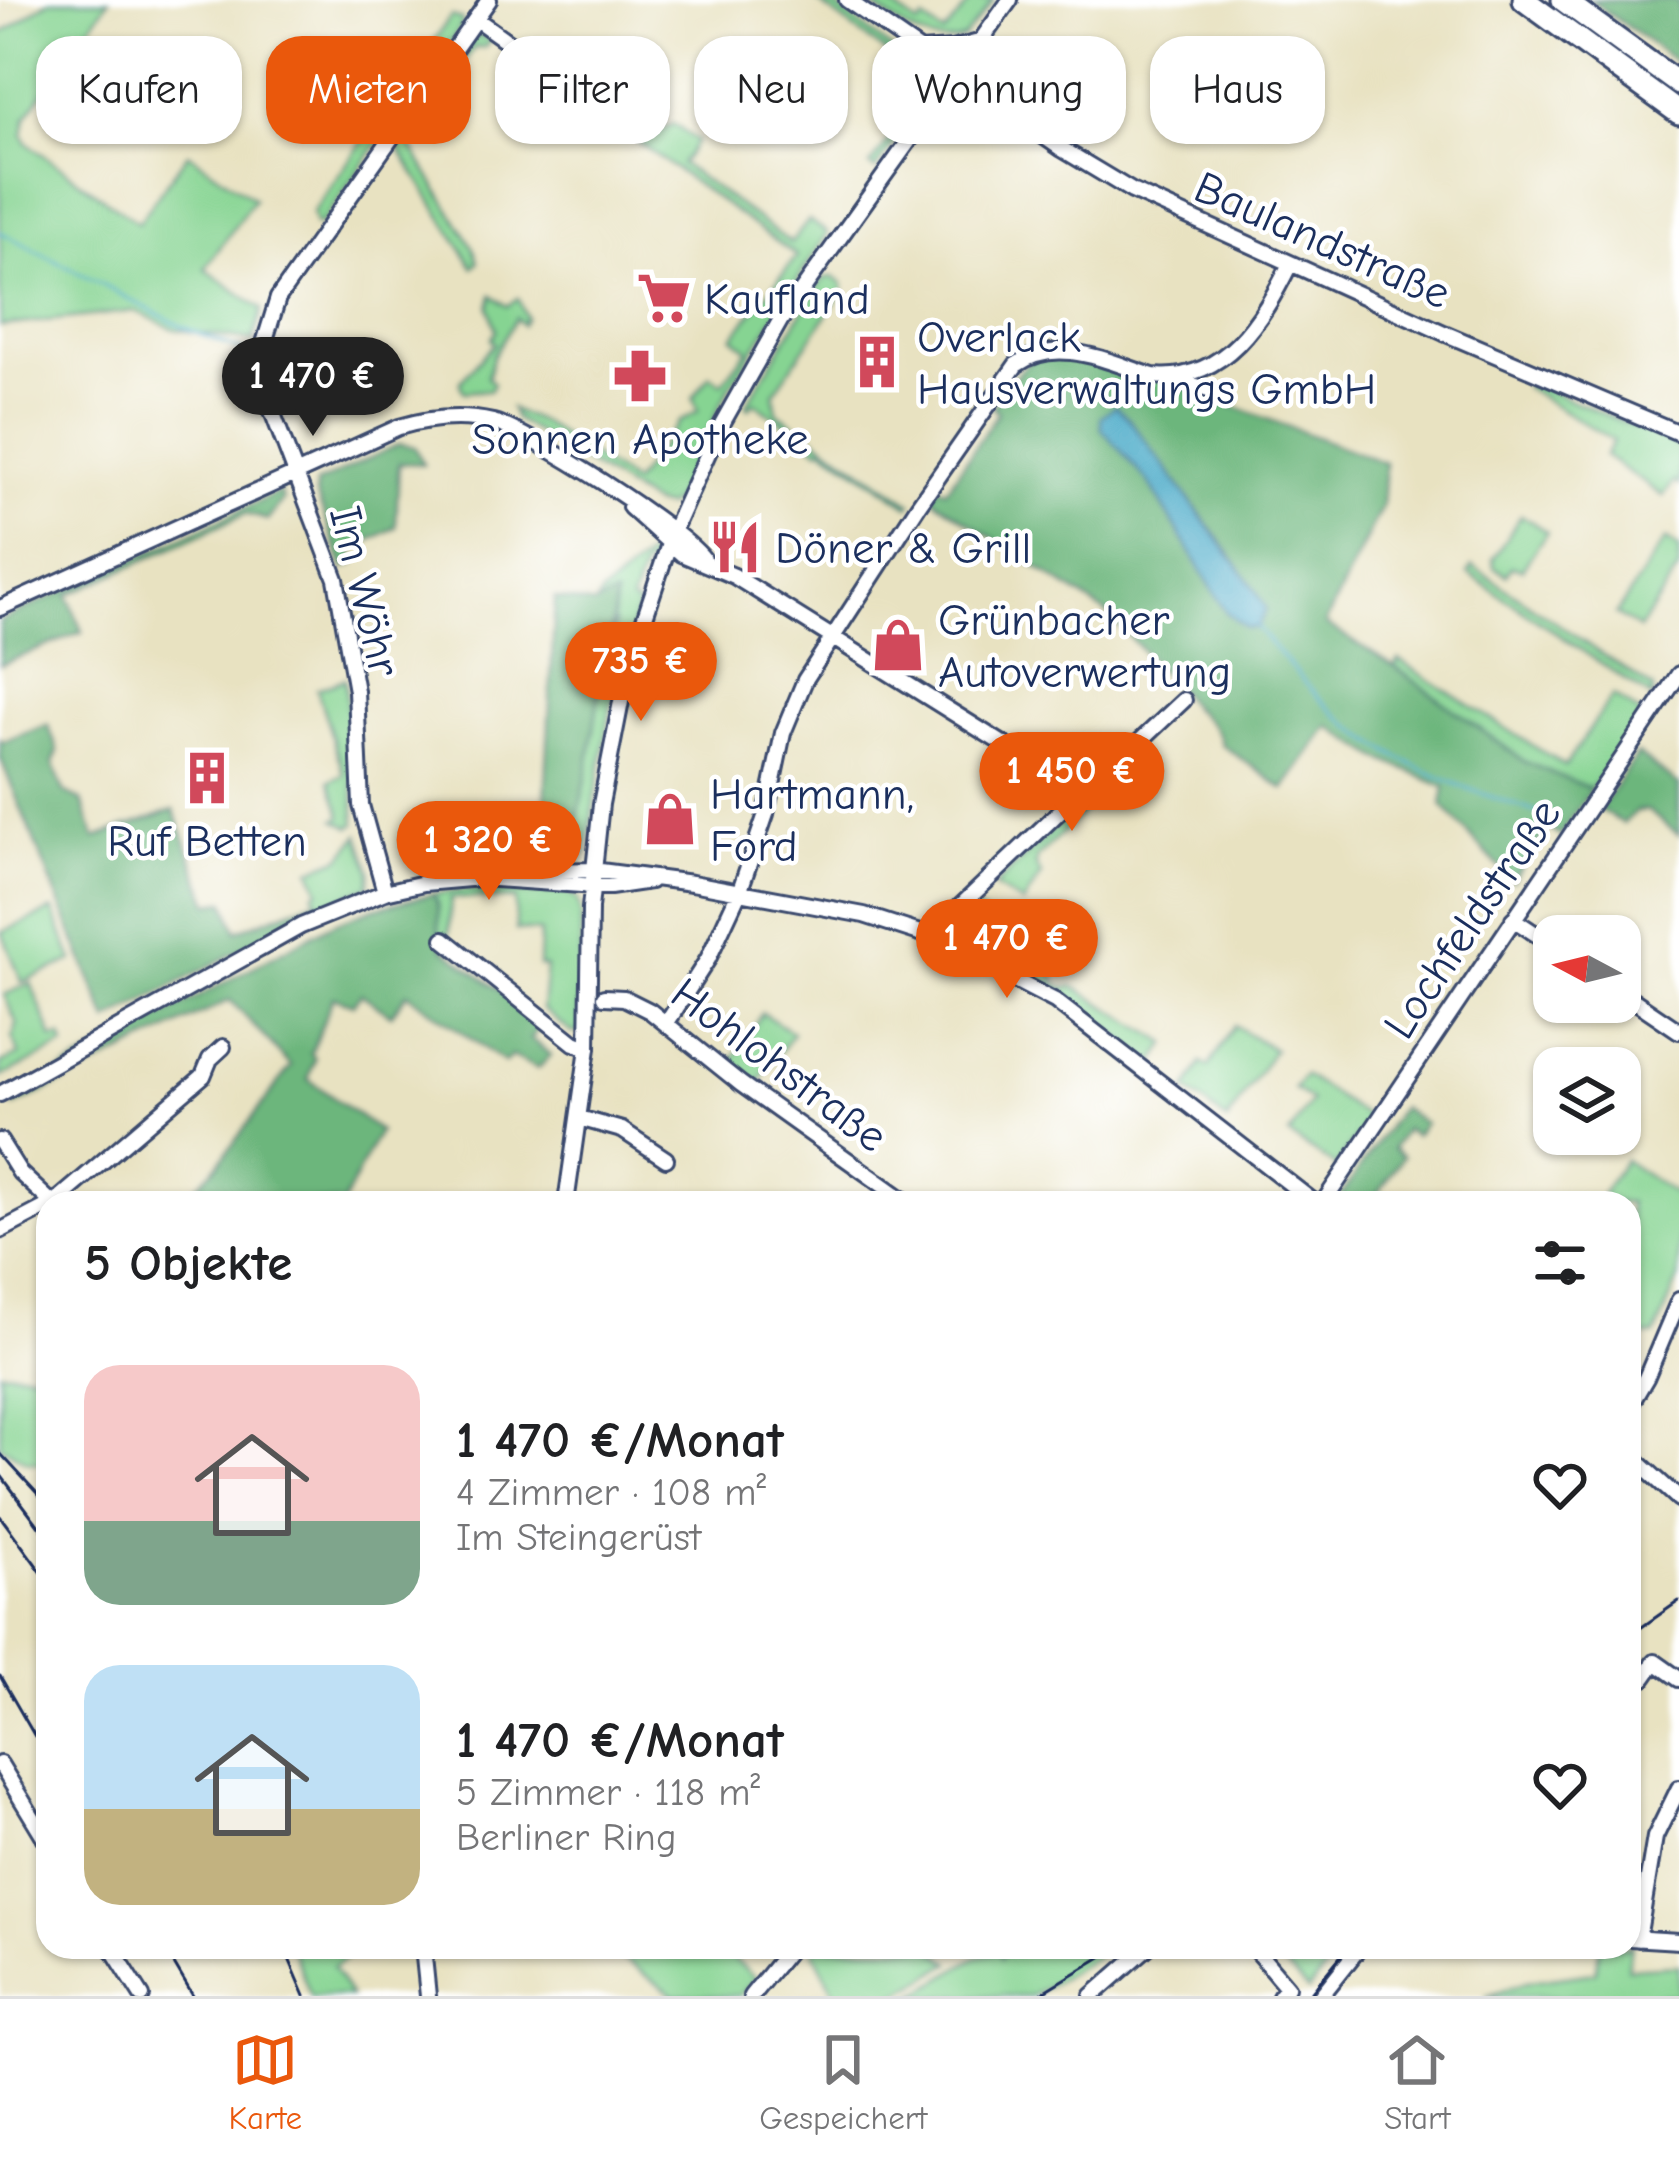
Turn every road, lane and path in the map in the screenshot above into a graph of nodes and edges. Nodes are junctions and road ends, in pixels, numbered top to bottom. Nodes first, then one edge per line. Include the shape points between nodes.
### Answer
1 (489, 0) edge
2 (847, 0) edge
3 (1010, 0) edge
4 (1524, 0) edge
5 (1563, 0) edge
6 (476, 19) junction
7 (500, 36) edge
8 (899, 36) edge
9 (983, 36) edge
10 (1679, 84) edge
11 (1679, 113) edge
12 (906, 144) edge
13 (1059, 144) edge
14 (1283, 261) junction
15 (1169, 378) junction
16 (1212, 392) dead end
17 (1679, 433) edge
18 (297, 474) junction
19 (672, 536) junction
20 (0, 608) edge
21 (830, 638) junction
22 (1679, 674) edge
23 (1184, 700) dead end
24 (1080, 792) junction
25 (592, 878) junction
26 (740, 890) junction
27 (385, 892) junction
28 (1513, 919) junction
29 (1533, 932) edge
30 (929, 936) junction
31 (444, 939) dead end
32 (604, 997) dead end
33 (1641, 1005) edge
34 (666, 1024) junction
35 (1679, 1031) edge
36 (223, 1047) dead end
37 (588, 1048) junction
38 (39, 1070) junction
39 (0, 1081) edge
40 (0, 1098) edge
41 (579, 1118) junction
42 (0, 1142) edge
43 (666, 1159) dead end
44 (38, 1191) edge
45 (66, 1191) edge
46 (568, 1191) edge
47 (891, 1191) edge
48 (1303, 1191) edge
49 (1327, 1191) edge
50 (36, 1212) edge
51 (0, 1232) edge
52 (1679, 1300) edge
53 (1641, 1381) edge
54 (1641, 1465) edge
55 (1679, 1499) edge
56 (1643, 1679) dead end
57 (1679, 1679) edge
58 (0, 1764) edge
59 (1679, 1789) edge
60 (36, 1823) edge
61 (1641, 1900) edge
62 (1641, 1939) edge
63 (1679, 1941) edge
64 (119, 1959) edge
65 (424, 1959) edge
66 (780, 1959) edge
67 (1134, 1959) edge
68 (1261, 1959) edge
69 (1350, 1959) edge
70 (1284, 1991) edge
71 (142, 1996) edge
72 (428, 1996) edge
73 (751, 1996) edge
74 (1092, 1996) edge
75 (1321, 1996) edge

1 - 6 street, Im Wöhr
2 - 8 street, Baulandstraße
3 - 9 street
4 - 11 highway
5 - 10 highway
6 - 7 street
6 - 18 street, Im Wöhr via 271,314 262,385
12 - 19 street via 770,339
13 - 14 street, Baulandstraße via 1132,191
14 - 15 street via 1232,352
14 - 17 street, Baulandstraße
15 - 16 street
15 - 21 street via 1053,349 1016,365
18 - 19 street via 414,423 466,418 517,430
18 - 20 street
18 - 27 street, Im Wöhr via 342,606 361,806
19 - 21 street via 682,554
19 - 25 street via 627,671
21 - 24 street
21 - 26 street via 794,702
22 - 28 street, Lochfeldstraße
23 - 24 street
24 - 30 street
25 - 26 street
25 - 27 street via 551,871
25 - 37 street
26 - 30 street
26 - 34 street
27 - 38 street via 301,926
28 - 29 street
28 - 49 street, Lochfeldstraße
30 - 48 street via 1055,1001
31 - 37 street
32 - 34 street, Hohlohstraße via 635,1002
33 - 35 street
34 - 47 street, Hohlohstraße
36 - 45 street via 202,1076
37 - 41 street
38 - 39 street
38 - 40 street
41 - 43 street via 622,1130
41 - 46 street
42 - 44 street
50 - 51 street
52 - 53 street
54 - 55 street
56 - 57 street via 1654,1662
58 - 60 street
59 - 61 street via 1654,1837
62 - 63 street
64 - 71 street
65 - 72 street
66 - 73 street
67 - 74 street
68 - 70 street
69 - 75 street

